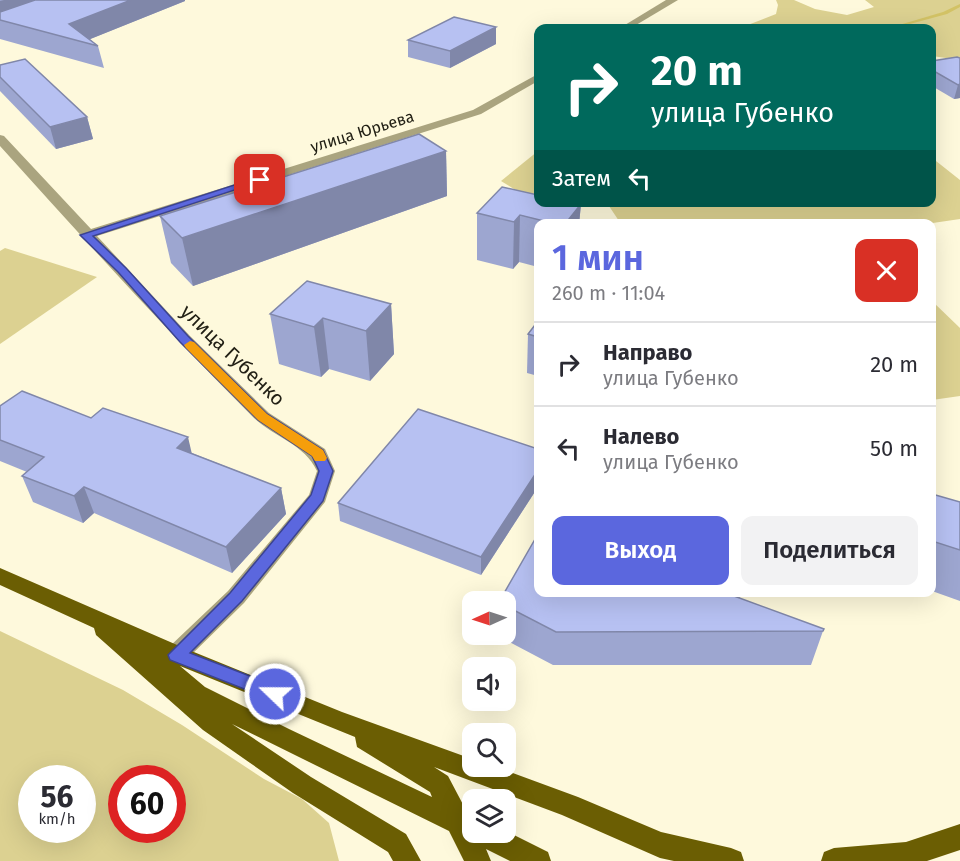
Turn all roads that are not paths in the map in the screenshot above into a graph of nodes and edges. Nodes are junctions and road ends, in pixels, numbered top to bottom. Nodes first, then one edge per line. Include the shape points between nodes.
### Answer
1 (673, 0) edge
2 (632, 24) edge
3 (534, 79) edge
4 (0, 140) edge
5 (86, 235) junction
6 (0, 576) edge
7 (94, 620) junction
8 (123, 632) junction
9 (176, 655) junction
10 (334, 719) junction
11 (462, 816) edge
12 (462, 824) edge
13 (960, 837) edge
14 (474, 843) edge
15 (501, 843) edge
16 (897, 858) edge
17 (408, 861) edge
18 (478, 861) edge
19 (538, 861) edge
20 (731, 861) edge
21 (834, 861) edge

1 - 2 street
3 - 5 street, улица Юрьева via 477,112
4 - 5 street, улица Губенко
5 - 9 street, улица Губенко via 263,417 318,453 326,471 318,497 236,597
6 - 7 main road
7 - 8 main road
7 - 17 main road via 211,723 397,843
8 - 9 main road
8 - 12 main road via 197,694
9 - 10 main road
10 - 11 main road via 440,784
10 - 20 main road via 569,806 660,845
13 - 16 main road
14 - 18 main road
15 - 19 main road
16 - 21 main road

